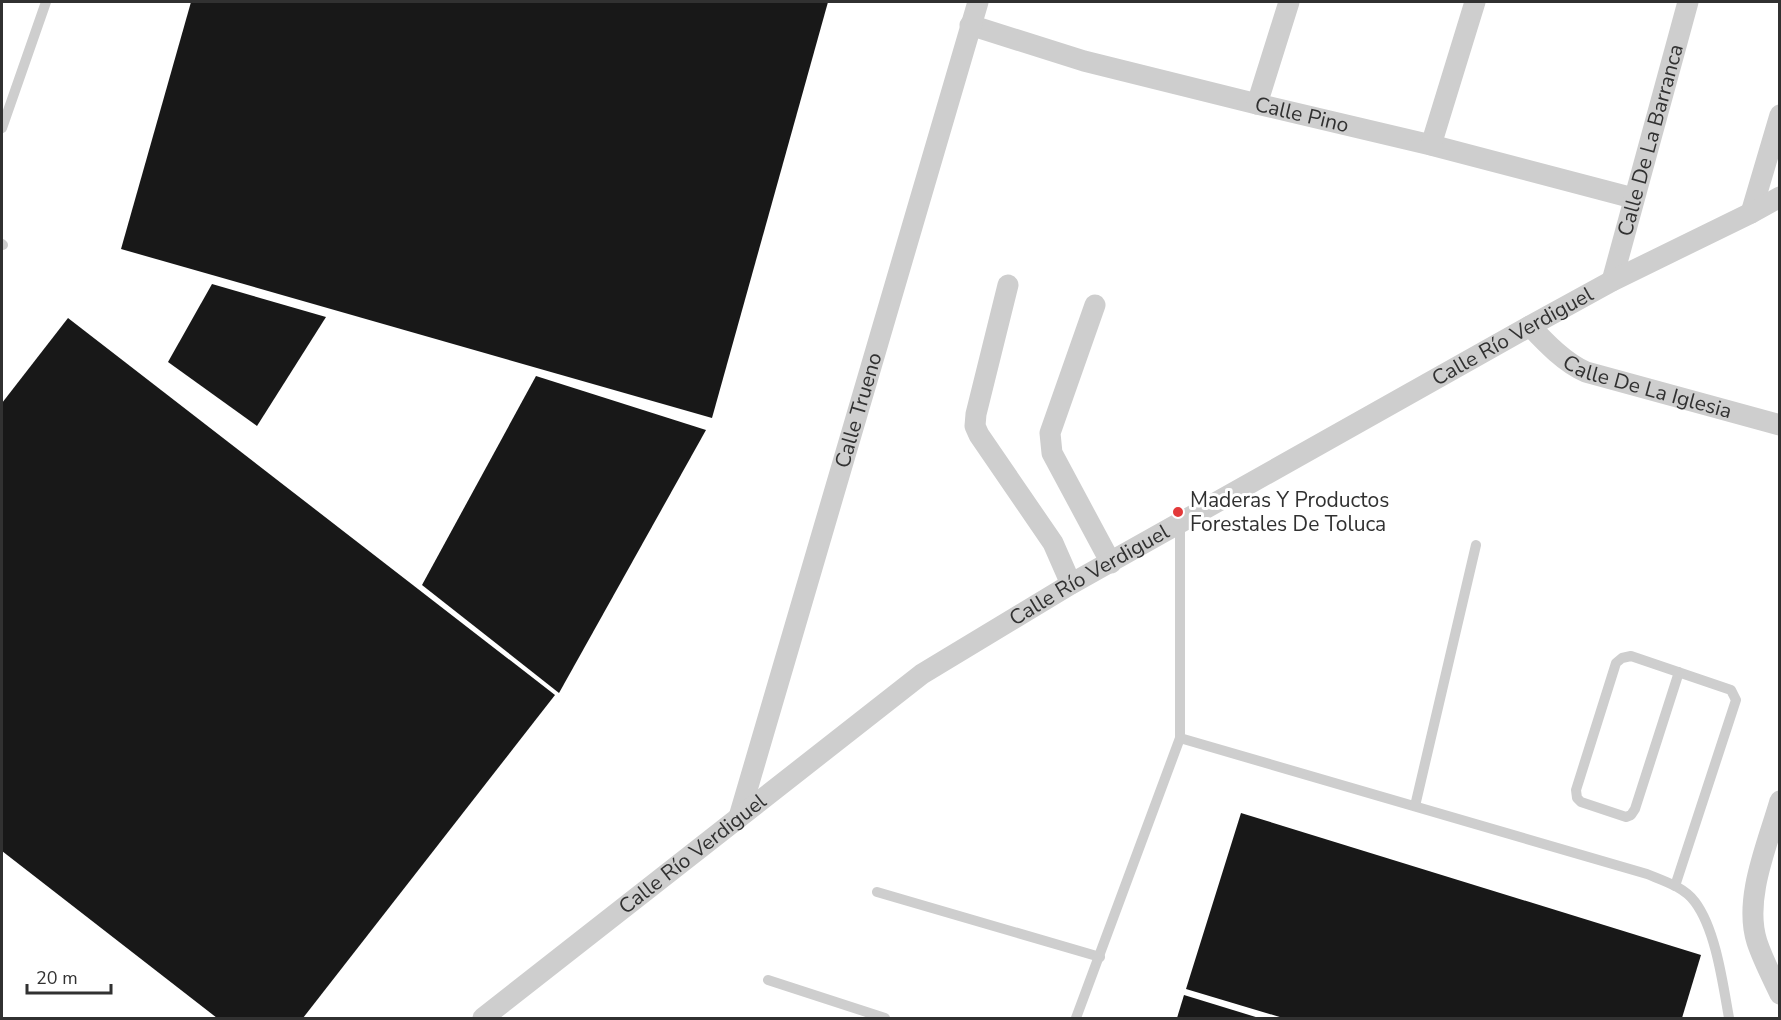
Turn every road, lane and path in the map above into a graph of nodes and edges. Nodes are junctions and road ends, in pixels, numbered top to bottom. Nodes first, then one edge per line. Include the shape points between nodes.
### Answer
1 (46, 2) edge
2 (978, 2) edge
3 (1289, 2) edge
4 (1475, 2) edge
5 (1688, 2) edge
6 (970, 25) junction
7 (1257, 104) junction
8 (1779, 115) edge
9 (2, 128) edge
10 (1431, 145) junction
11 (1779, 196) edge
12 (1633, 198) junction
13 (1751, 213) junction
14 (1612, 280) junction
15 (1008, 285) dead end
16 (1095, 304) dead end
17 (1530, 326) junction
18 (1779, 425) edge
19 (1180, 524) junction
20 (1476, 545) dead end
21 (1111, 563) junction
22 (1071, 584) junction
23 (1679, 672) junction
24 (1180, 738) junction
25 (1779, 801) edge
26 (1415, 806) junction
27 (739, 817) junction
28 (1675, 886) junction
29 (877, 892) dead end
30 (1100, 957) junction
31 (768, 980) dead end
32 (1779, 994) edge
33 (483, 1018) edge
34 (885, 1018) edge
35 (1076, 1018) edge
36 (1729, 1018) edge

1 - 9 lane
2 - 6 street, Calle Trueno
3 - 7 street
4 - 10 street
5 - 12 street, Calle De La Barranca
6 - 7 street, Calle Pino via 1084,61
6 - 27 street, Calle Trueno
7 - 10 street, Calle Pino
8 - 13 street
10 - 12 street, Calle Pino
11 - 13 street, Calle Río Verdiguel
12 - 14 street, Calle De La Barranca
13 - 14 street, Calle Río Verdiguel
14 - 17 street, Calle Río Verdiguel
15 - 22 street via 975,426 1053,543
16 - 21 street via 1049,442
17 - 18 street, Calle De La Iglesia via 1586,372
17 - 19 street, Calle Río Verdiguel
19 - 21 street, Calle Río Verdiguel
19 - 24 lane
20 - 26 lane
21 - 22 street, Calle Río Verdiguel
22 - 27 street, Calle Río Verdiguel via 922,674
23 - 23 lane via 1631,656 1616,663 1576,790 1581,802 1626,817 1631,815
23 - 28 lane via 1731,690 1736,700
24 - 26 lane
24 - 30 lane
25 - 32 street via 1754,892 1753,920 1757,942
26 - 28 lane via 1647,874
27 - 33 street, Calle Río Verdiguel
28 - 36 lane via 1695,902 1709,930
29 - 30 lane
30 - 35 lane
31 - 34 lane

